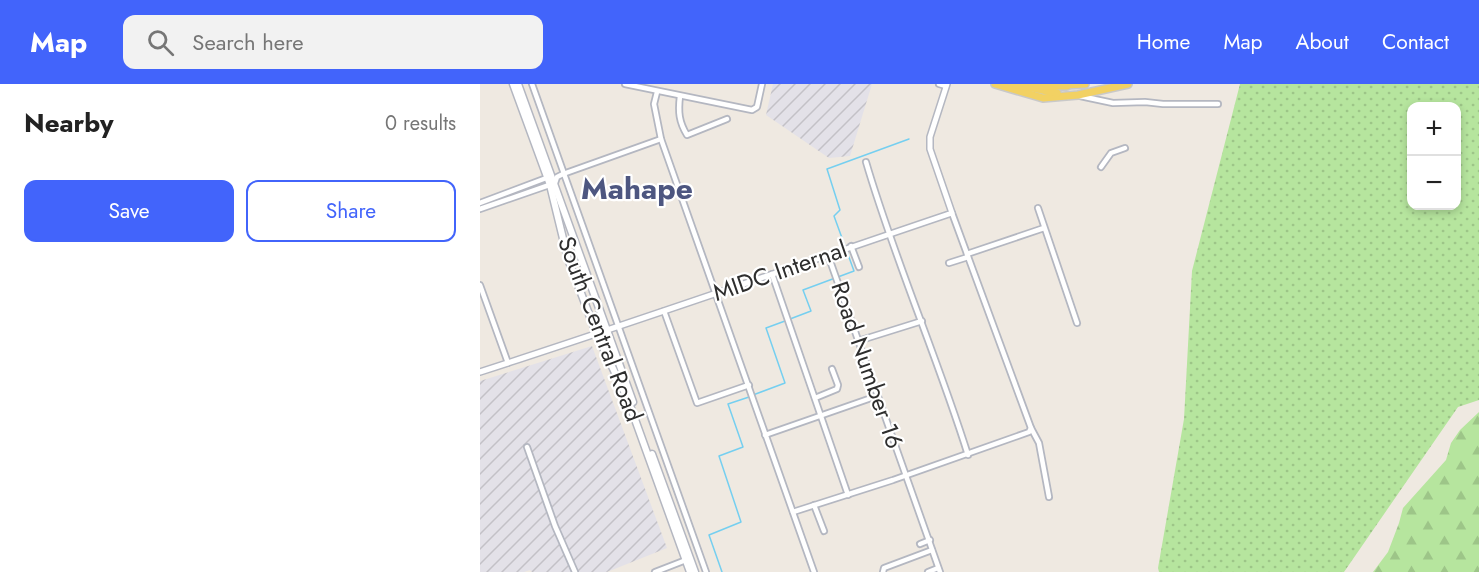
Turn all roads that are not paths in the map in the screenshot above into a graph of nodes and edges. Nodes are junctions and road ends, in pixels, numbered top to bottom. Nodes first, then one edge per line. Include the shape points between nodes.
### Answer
1 (513, 84) edge
2 (518, 84) edge
3 (532, 84) edge
4 (625, 84) edge
5 (762, 84) edge
6 (939, 84) edge
7 (995, 84) edge
8 (1013, 84) edge
9 (1032, 84) edge
10 (1058, 84) edge
11 (1085, 84) edge
12 (1128, 84) edge
13 (946, 85) edge
14 (1004, 86) edge
15 (1068, 86) junction
16 (1044, 89) junction
17 (657, 92) junction
18 (1068, 95) junction
19 (1078, 95) junction
20 (680, 96) junction
21 (1218, 104) dead end
22 (727, 119) dead end
23 (661, 139) junction
24 (1125, 148) dead end
25 (866, 162) dead end
26 (1101, 167) dead end
27 (563, 174) junction
28 (552, 180) junction
29 (480, 203) edge
30 (1038, 208) dead end
31 (480, 209) edge
32 (952, 213) junction
33 (1044, 228) junction
34 (889, 234) junction
35 (851, 246) junction
36 (828, 255) junction
37 (967, 256) junction
38 (949, 263) dead end
39 (860, 267) dead end
40 (772, 274) junction
41 (480, 285) edge
42 (716, 293) junction
43 (663, 311) junction
44 (922, 321) junction
45 (1077, 323) dead end
46 (618, 326) junction
47 (607, 331) junction
48 (597, 335) junction
49 (858, 341) junction
50 (508, 363) junction
51 (832, 369) dead end
52 (480, 372) edge
53 (749, 386) junction
54 (878, 396) junction
55 (815, 398) junction
56 (820, 415) junction
57 (1031, 428) junction
58 (765, 435) junction
59 (527, 447) dead end
60 (968, 455) junction
61 (906, 476) junction
62 (848, 495) junction
63 (1049, 497) dead end
64 (814, 505) junction
65 (793, 512) junction
66 (824, 531) dead end
67 (930, 540) junction
68 (920, 544) dead end
69 (932, 550) junction
70 (688, 560) junction
71 (939, 570) edge
72 (575, 572) edge
73 (655, 572) edge
74 (690, 572) edge
75 (695, 572) edge
76 (706, 572) edge
77 (814, 572) edge
78 (883, 572) edge
79 (928, 572) edge

1 - 28 main road, South Central Road
2 - 28 main road, South Central Road
3 - 27 street
4 - 17 street
5 - 20 street via 757,107 752,110
6 - 13 street
7 - 14 main road
8 - 16 main road
9 - 16 main road
10 - 15 main road
11 - 15 main road
12 - 19 main road
13 - 32 street via 930,149
14 - 18 main road via 1043,98
15 - 16 main road
16 - 18 main road
17 - 20 street
17 - 23 street via 654,104
18 - 19 main road
19 - 21 street via 1113,103
20 - 22 street via 678,113 687,135
23 - 27 street
23 - 42 street
24 - 26 street via 1111,153
25 - 34 street
27 - 28 street
27 - 46 street
28 - 29 street
28 - 31 street
28 - 47 main road, South Central Road
28 - 48 main road, South Central Road via 568,259
30 - 33 street
32 - 34 street, MIDC Internal
32 - 37 street
33 - 37 street
33 - 45 street
34 - 35 street, MIDC Internal
34 - 44 street
35 - 36 street, MIDC Internal
35 - 39 street
36 - 40 street, MIDC Internal
36 - 49 street, Road Number 16
37 - 38 street
37 - 57 street
40 - 42 street, MIDC Internal
40 - 55 street
41 - 50 street
42 - 43 street, MIDC Internal
42 - 53 street
43 - 46 street, MIDC Internal
43 - 53 street via 697,403
44 - 49 street
44 - 60 street
46 - 47 street, MIDC Internal
46 - 76 street
47 - 48 street, MIDC Internal
47 - 70 main road, South Central Road
48 - 50 street, MIDC Internal
48 - 70 main road, South Central Road via 628,400
49 - 54 street, Road Number 16
50 - 52 street, MIDC Internal
51 - 55 street via 837,389
53 - 58 street
54 - 56 street
54 - 61 street, Road Number 16
55 - 56 street
56 - 58 street
56 - 62 street
57 - 60 street via 1025,435
57 - 63 street
58 - 65 street
59 - 72 street
60 - 61 street
61 - 62 street
61 - 67 street, Road Number 16
62 - 64 street
64 - 65 street
64 - 66 street
65 - 77 street
67 - 68 street
67 - 69 street, Road Number 16
69 - 71 street, Road Number 16
69 - 78 street via 884,568
70 - 73 street
70 - 74 main road, South Central Road
70 - 75 main road, South Central Road
71 - 79 street

